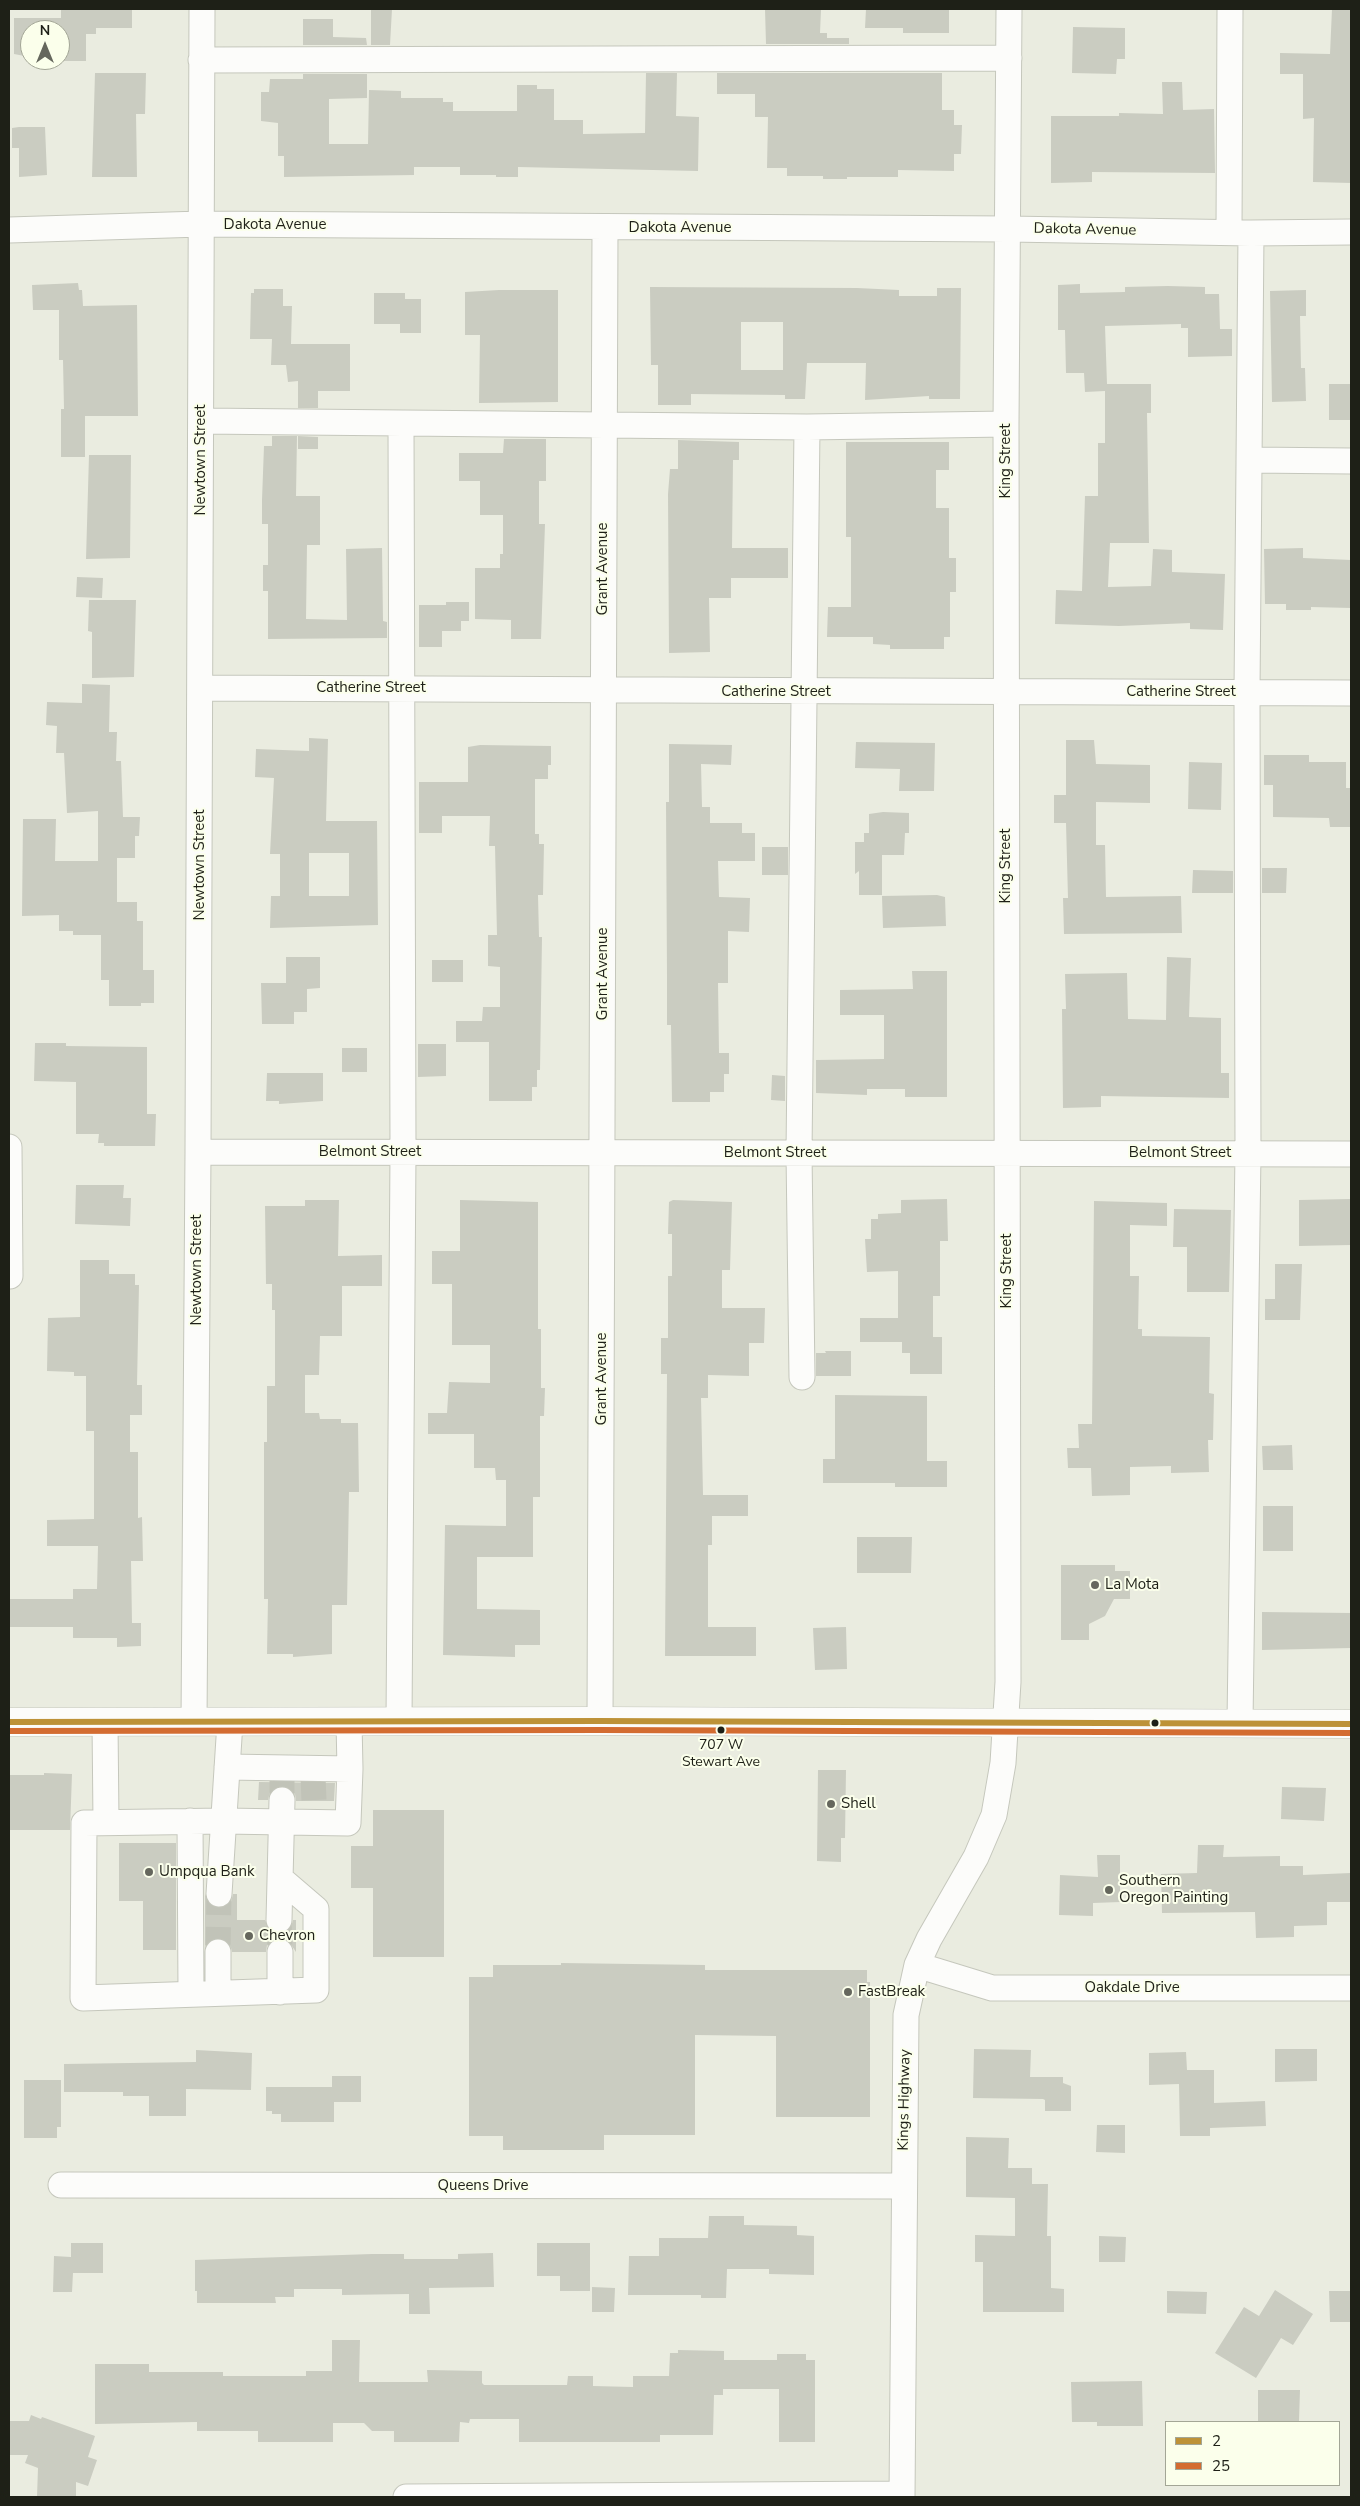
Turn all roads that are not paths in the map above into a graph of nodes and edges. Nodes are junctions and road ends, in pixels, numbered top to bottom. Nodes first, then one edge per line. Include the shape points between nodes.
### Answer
1 (202, 9) edge
2 (1009, 9) edge
3 (1230, 9) edge
4 (1009, 58) junction
5 (201, 60) junction
6 (201, 224) junction
7 (605, 227) junction
8 (1008, 229) junction
9 (9, 230) edge
10 (1240, 232) junction
11 (1351, 232) edge
12 (201, 421) junction
13 (402, 424) junction
14 (604, 424) junction
15 (1006, 424) junction
16 (807, 427) junction
17 (1250, 460) junction
18 (1351, 461) edge
19 (200, 688) junction
20 (403, 688) junction
21 (603, 690) junction
22 (802, 692) junction
23 (1006, 692) junction
24 (1247, 692) junction
25 (1351, 693) edge
26 (9, 1148) edge
27 (198, 1152) junction
28 (403, 1152) junction
29 (603, 1152) junction
30 (800, 1153) junction
31 (1006, 1153) junction
32 (1248, 1153) junction
33 (1351, 1154) edge
34 (10, 1276) edge
35 (802, 1377) dead end
36 (399, 1721) junction
37 (600, 1721) junction
38 (9, 1722) edge
39 (106, 1722) junction
40 (194, 1722) junction
41 (230, 1722) junction
42 (349, 1722) junction
43 (1240, 1722) junction
44 (1006, 1723) junction
45 (1351, 1724) edge
46 (227, 1767) junction
47 (350, 1769) junction
48 (282, 1811) junction
49 (190, 1821) junction
50 (224, 1821) junction
51 (106, 1822) junction
52 (281, 1879) junction
53 (219, 1894) tunnel mouth
54 (279, 1920) tunnel mouth
55 (218, 1952) tunnel mouth
56 (280, 1952) tunnel mouth
57 (917, 1965) junction
58 (1351, 1988) edge
59 (218, 1992) junction
60 (280, 1992) junction
61 (191, 1993) junction
62 (61, 2186) dead end
63 (904, 2186) junction
64 (902, 2496) edge
65 (406, 2497) edge

1 - 5 street, Newtown Street
2 - 4 street, King Street
3 - 10 street
4 - 5 street
4 - 8 street, King Street
5 - 6 street, Newtown Street
6 - 7 street, Dakota Avenue
6 - 9 street, Dakota Avenue
6 - 12 street, Newtown Street
7 - 8 street, Dakota Avenue
7 - 14 street, Grant Avenue
8 - 10 street, Dakota Avenue
8 - 15 street, King Street
10 - 11 street, Dakota Avenue
10 - 17 street
12 - 13 street
12 - 19 street, Newtown Street
13 - 14 street
13 - 20 street
14 - 16 street
14 - 21 street, Grant Avenue
15 - 16 street
15 - 23 street, King Street
16 - 22 street
17 - 18 street
17 - 24 street
19 - 20 street, Catherine Street
19 - 27 street, Newtown Street
20 - 21 street, Catherine Street
20 - 28 street
21 - 22 street, Catherine Street
21 - 29 street, Grant Avenue
22 - 23 street, Catherine Street
22 - 30 street
23 - 24 street, Catherine Street
23 - 31 street, King Street
24 - 25 street, Catherine Street
24 - 32 street
26 - 34 street
27 - 28 street, Belmont Street
27 - 40 street, Newtown Street
28 - 29 street, Belmont Street
28 - 36 street
29 - 30 street, Belmont Street
29 - 37 street, Grant Avenue
30 - 31 street, Belmont Street
30 - 35 street
31 - 32 street, Belmont Street
31 - 44 street, King Street
32 - 33 street, Belmont Street
32 - 43 street
36 - 37 main road
36 - 42 main road
37 - 44 main road
38 - 39 main road
39 - 40 main road
39 - 51 street
40 - 41 main road
41 - 42 main road
41 - 46 street
42 - 47 street
43 - 44 main road
43 - 45 main road
44 - 57 street, Kings Highway via 994,1815 976,1857
46 - 47 street via 313,1772
46 - 50 street
47 - 48 street via 348,1823 314,1812
48 - 50 street
48 - 52 street
49 - 50 street
49 - 51 street
49 - 61 street
50 - 53 street
51 - 61 street via 84,1823 83,1998
52 - 54 street
52 - 60 street via 316,1908 316,1990
55 - 59 street
56 - 60 street
57 - 58 street, Oakdale Drive via 992,1988
57 - 63 street, Kings Highway via 906,2015
59 - 60 street
59 - 61 street
62 - 63 street, Queens Drive
63 - 64 street, Kings Highway
64 - 65 street

